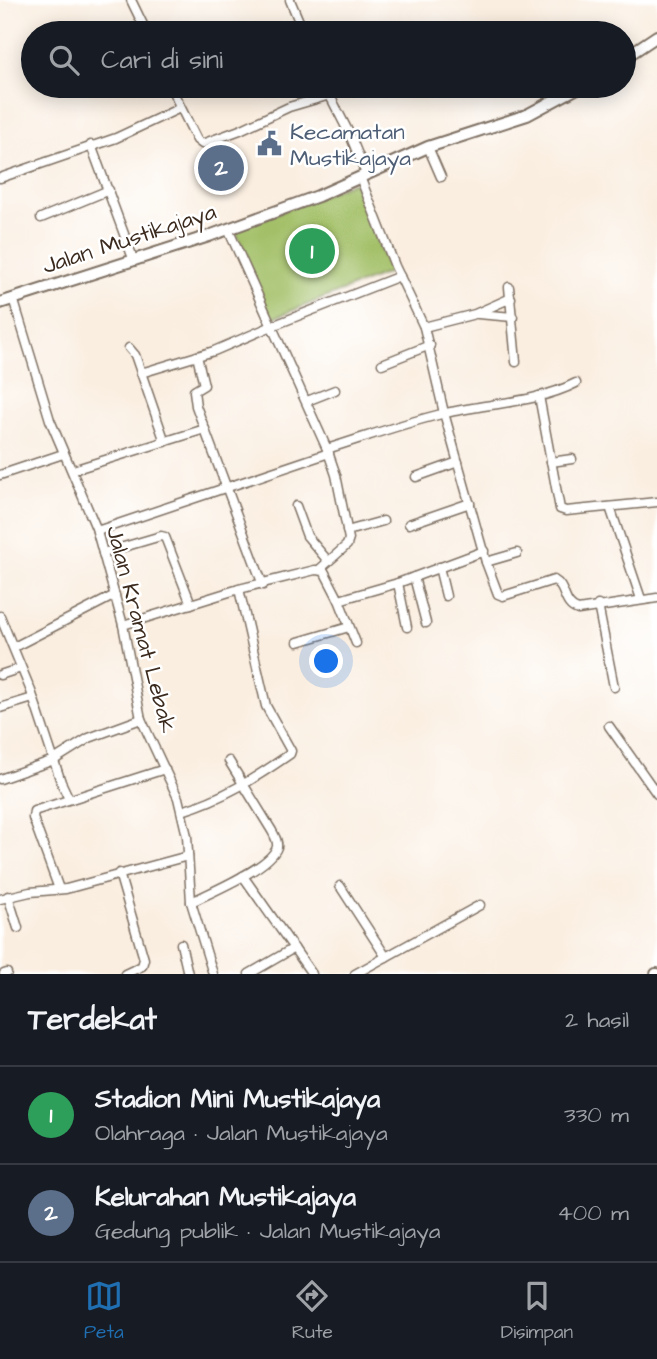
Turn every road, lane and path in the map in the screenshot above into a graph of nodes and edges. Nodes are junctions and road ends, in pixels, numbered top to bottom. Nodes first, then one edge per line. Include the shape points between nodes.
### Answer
1 (131, 0) edge
2 (290, 0) edge
3 (141, 21) edge
4 (299, 21) edge
5 (657, 36) edge
6 (636, 50) edge
7 (175, 98) edge
8 (320, 98) edge
9 (332, 98) edge
10 (559, 98) edge
11 (180, 108) junction
12 (91, 145) junction
13 (428, 148) junction
14 (363, 175) junction
15 (441, 177) dead end
16 (0, 178) edge
17 (109, 190) junction
18 (41, 218) dead end
19 (228, 229) junction
20 (134, 261) junction
21 (400, 276) junction
22 (509, 287) dead end
23 (511, 298) junction
24 (4, 299) edge
25 (475, 314) junction
26 (513, 317) junction
27 (272, 326) junction
28 (424, 327) junction
29 (430, 345) junction
30 (129, 348) dead end
31 (197, 356) junction
32 (516, 362) dead end
33 (382, 364) dead end
34 (141, 373) junction
35 (576, 383) dead end
36 (335, 390) dead end
37 (539, 396) junction
38 (307, 401) junction
39 (444, 414) junction
40 (205, 429) junction
41 (165, 442) junction
42 (328, 451) junction
43 (63, 454) junction
44 (572, 459) dead end
45 (458, 462) junction
46 (551, 462) junction
47 (73, 470) junction
48 (1, 473) edge
49 (416, 477) dead end
50 (225, 488) junction
51 (470, 502) junction
52 (657, 502) edge
53 (296, 506) dead end
54 (610, 507) junction
55 (383, 522) dead end
56 (409, 524) dead end
57 (97, 531) junction
58 (347, 531) junction
59 (484, 551) junction
60 (103, 553) junction
61 (517, 554) dead end
62 (328, 561) junction
63 (486, 562) junction
64 (439, 567) junction
65 (320, 569) junction
66 (414, 577) junction
67 (398, 583) junction
68 (263, 584) junction
69 (239, 589) junction
70 (115, 595) junction
71 (446, 596) dead end
72 (657, 598) edge
73 (641, 599) junction
74 (339, 600) junction
75 (191, 604) junction
76 (598, 606) junction
77 (0, 615) edge
78 (426, 623) dead end
79 (123, 625) junction
80 (349, 627) junction
81 (407, 627) dead end
82 (298, 642) dead end
83 (356, 643) dead end
84 (14, 648) junction
85 (21, 668) junction
86 (0, 676) edge
87 (614, 687) dead end
88 (33, 698) junction
89 (0, 708) edge
90 (141, 719) junction
91 (609, 726) dead end
92 (54, 760) junction
93 (229, 761) dead end
94 (165, 769) junction
95 (0, 779) edge
96 (245, 783) junction
97 (657, 794) edge
98 (69, 799) junction
99 (182, 811) junction
100 (188, 856) junction
101 (119, 873) junction
102 (243, 876) junction
103 (340, 886) dead end
104 (59, 889) junction
105 (4, 898) edge
106 (191, 902) junction
107 (480, 905) dead end
108 (18, 929) dead end
109 (181, 944) dead end
110 (294, 948) junction
111 (386, 957) junction
112 (125, 974) edge
113 (188, 974) edge
114 (213, 974) edge
115 (249, 974) edge
116 (312, 974) edge
117 (355, 974) edge

1 - 3 street
2 - 4 street
5 - 6 main road
7 - 11 street
8 - 11 street via 205,144 197,140
9 - 14 street
10 - 13 main road, Jalan Mustikajaya via 527,115
11 - 12 street
12 - 16 street
12 - 17 street
13 - 14 main road, Jalan Mustikajaya
13 - 15 street
14 - 19 main road, Jalan Mustikajaya
14 - 21 street
17 - 18 street
17 - 20 street
19 - 20 main road, Jalan Mustikajaya
19 - 27 street
20 - 24 main road, Jalan Mustikajaya
21 - 27 street
21 - 28 street
22 - 23 street
23 - 25 street
23 - 26 street
24 - 43 street, Jalan Kramat Lebak
25 - 26 street
25 - 28 street
26 - 32 street
27 - 31 street
27 - 38 street
28 - 29 street
29 - 33 street
29 - 39 street
30 - 34 street
31 - 34 street
31 - 40 street via 204,385 194,392
34 - 41 street
35 - 37 street
36 - 38 street
37 - 39 street
37 - 46 street
38 - 42 street
39 - 42 street
39 - 45 street
40 - 41 street
40 - 50 street
41 - 47 street
42 - 50 street
42 - 58 street
43 - 47 street, Jalan Kramat Lebak
43 - 48 street
44 - 46 street
45 - 49 street
45 - 51 street
46 - 54 street via 561,509
47 - 57 street, Jalan Kramat Lebak
50 - 57 street
50 - 68 street
51 - 56 street
51 - 59 street
52 - 54 street
53 - 62 street via 307,536
54 - 73 street
55 - 58 street
57 - 60 street, Jalan Kramat Lebak
58 - 62 street via 349,542
59 - 63 street
59 - 64 street
60 - 70 street, Jalan Kramat Lebak
60 - 75 street via 165,537
61 - 63 street
62 - 65 street
63 - 76 street via 500,595 554,580 571,608
64 - 66 street
64 - 71 street
65 - 68 street
65 - 74 street
66 - 67 street
66 - 78 street
67 - 74 street
67 - 81 street
68 - 69 street
69 - 75 street
69 - 96 street via 266,706 291,751
70 - 79 street, Jalan Kramat Lebak
70 - 84 street
72 - 73 street
73 - 76 street
74 - 80 street
75 - 79 street
76 - 87 street
77 - 84 street
79 - 90 street, Jalan Kramat Lebak
80 - 82 street
80 - 83 street
84 - 85 street
85 - 86 street
85 - 88 street
88 - 89 street
88 - 92 street
90 - 92 street via 89,738
90 - 94 street, Jalan Kramat Lebak
91 - 97 street
92 - 95 street
92 - 98 street
93 - 96 street
94 - 98 street
94 - 99 street, Jalan Kramat Lebak
96 - 99 street via 216,800
96 - 102 street via 277,844 274,853
98 - 104 street via 32,814
99 - 100 street, Jalan Kramat Lebak
100 - 101 street
100 - 106 street, Jalan Kramat Lebak
101 - 104 street
101 - 112 street via 144,959 142,966
102 - 106 street
102 - 110 street
103 - 111 street
104 - 105 street
105 - 108 street
106 - 114 street, Jalan Kramat Lebak
107 - 111 street
109 - 113 street
110 - 115 street
110 - 116 street
111 - 117 street

